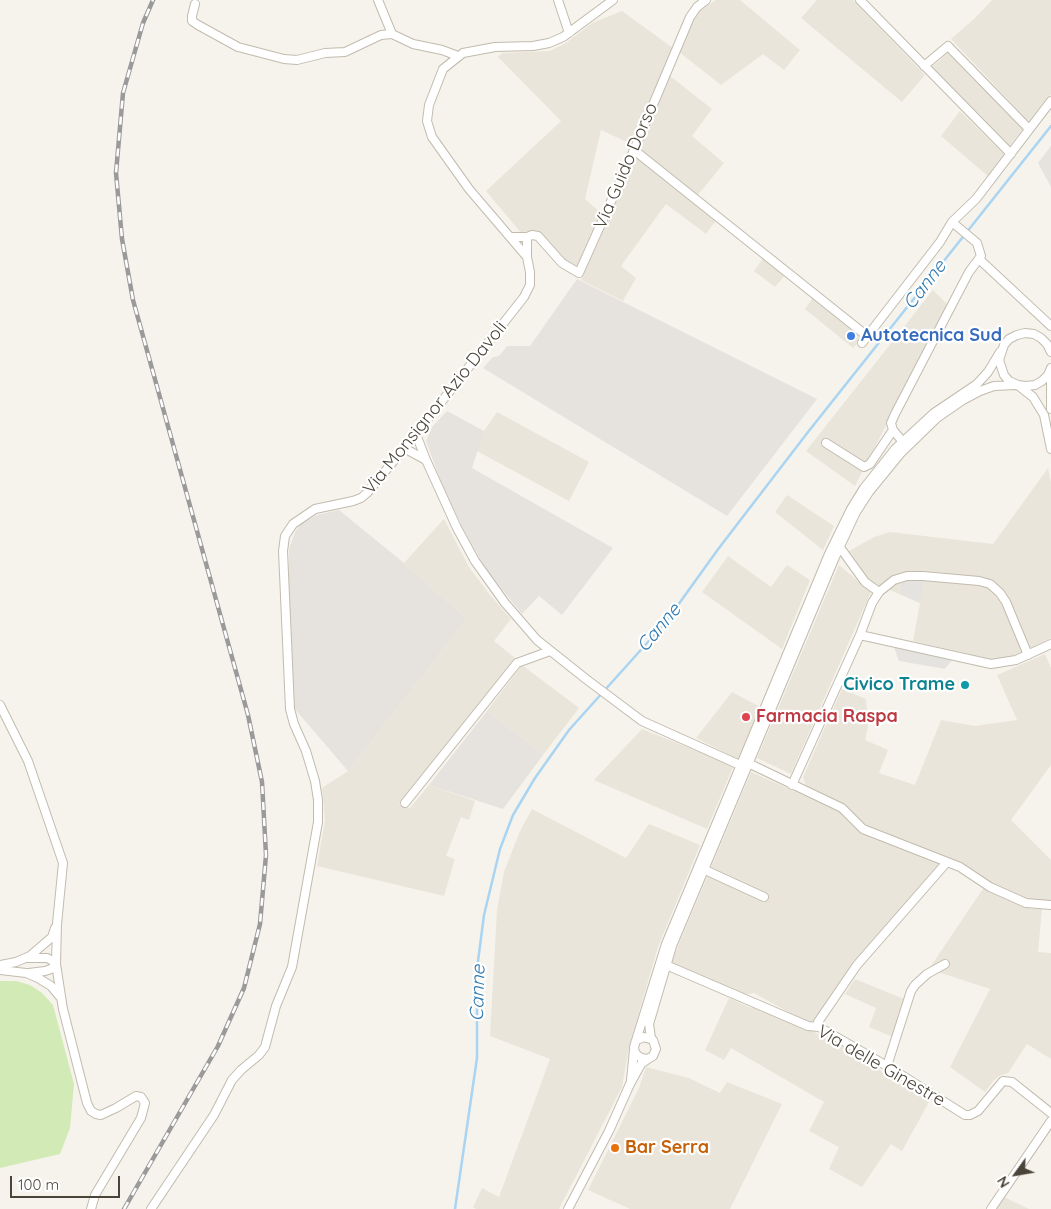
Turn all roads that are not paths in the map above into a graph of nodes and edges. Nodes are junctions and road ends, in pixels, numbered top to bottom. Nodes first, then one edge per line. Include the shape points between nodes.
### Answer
1 (378, 0) edge
2 (558, 0) edge
3 (612, 0) edge
4 (706, 0) edge
5 (860, 0) edge
6 (195, 4) dead end
7 (569, 33) junction
8 (392, 34) junction
9 (458, 56) junction
10 (924, 66) junction
11 (1051, 101) edge
12 (1029, 129) junction
13 (634, 150) junction
14 (1011, 154) junction
15 (952, 222) junction
16 (527, 237) junction
17 (511, 238) junction
18 (527, 257) junction
19 (979, 259) junction
20 (1051, 326) edge
21 (1051, 336) edge
22 (1041, 338) junction
23 (1000, 352) junction
24 (1051, 352) edge
25 (1051, 368) edge
26 (1051, 372) edge
27 (1017, 385) junction
28 (1051, 409) edge
29 (892, 430) junction
30 (416, 434) junction
31 (903, 442) junction
32 (826, 443) dead end
33 (404, 448) junction
34 (1051, 449) edge
35 (426, 460) junction
36 (839, 546) junction
37 (879, 592) junction
38 (860, 635) junction
39 (1051, 644) edge
40 (550, 652) junction
41 (1028, 655) junction
42 (0, 705) edge
43 (744, 764) junction
44 (792, 784) junction
45 (405, 803) dead end
46 (947, 862) junction
47 (703, 869) junction
48 (764, 897) dead end
49 (1051, 905) edge
50 (57, 924) junction
51 (24, 958) junction
52 (56, 964) junction
53 (945, 964) dead end
54 (0, 965) edge
55 (666, 965) junction
56 (0, 970) edge
57 (26, 974) junction
58 (61, 998) junction
59 (819, 1027) junction
60 (651, 1038) junction
61 (637, 1040) junction
62 (634, 1050) junction
63 (648, 1059) junction
64 (887, 1066) junction
65 (630, 1084) junction
66 (1051, 1113) edge
67 (1051, 1121) edge
68 (91, 1209) edge
69 (151, 1209) edge
70 (568, 1209) edge
71 (991, 1209) edge

1 - 8 street
2 - 7 street
3 - 7 street
4 - 13 street, Via Guido Dorso via 690,17
5 - 10 street
6 - 8 street via 192,21 198,25 238,47 284,59 346,52 382,35
7 - 9 street via 549,44 496,47
8 - 9 street via 413,44
9 - 17 street via 443,69 429,105 427,121 432,137 469,189
10 - 12 street via 948,46
10 - 14 street
11 - 12 street
12 - 14 street
13 - 15 street via 865,339
13 - 16 street, Via Guido Dorso via 579,274 562,263 538,236
14 - 15 street via 976,199
15 - 19 street via 977,243
16 - 17 street
16 - 18 street, Via Monsignor Azio Davoli
17 - 18 street
18 - 30 street, Via Monsignor Azio Davoli via 531,278 524,297
19 - 20 street
19 - 29 street via 969,272 895,414
21 - 22 street
22 - 23 street via 1034,334 1017,334
22 - 24 street
23 - 27 street via 1000,368 1009,381
23 - 31 street via 977,384 934,413
25 - 27 street via 1048,375 1035,385
26 - 28 street
27 - 34 street via 1033,397 1044,415
27 - 36 street via 994,386 980,391 963,400 917,436 869,492
29 - 31 street
29 - 32 street via 870,464 864,467
30 - 33 street, Via Monsignor Azio Davoli
30 - 35 street
31 - 43 street via 864,488 840,531
33 - 35 street
33 - 69 street, Via Monsignor Azio Davoli via 367,493 360,498 315,509 293,524 285,536 290,709 306,751 318,800 318,822 292,968 276,1006 265,1047 232,1080 214,1115
35 - 40 street via 479,567 505,603
36 - 37 street via 865,582
36 - 43 street
37 - 38 street
37 - 41 street via 894,580 907,576 990,584 1006,602
38 - 41 street via 991,664
38 - 44 street
39 - 41 street
40 - 43 street via 642,721
40 - 45 street via 517,663
42 - 50 street via 28,761 63,863
43 - 44 street
43 - 47 street
43 - 61 street via 666,944
44 - 46 street via 842,808 863,828
46 - 49 street via 1026,903
46 - 59 street via 857,965 818,1022
47 - 48 street
47 - 55 street
50 - 51 street via 52,937
50 - 52 street
51 - 52 street via 47,958
51 - 54 street
52 - 57 street via 45,972
52 - 58 street
53 - 64 street via 921,979 911,991
55 - 59 street, Via delle Ginestre via 808,1026
55 - 60 street via 649,1024
56 - 57 street
57 - 58 street via 51,986
58 - 68 street via 91,1111 101,1115 136,1096 145,1103 141,1118 95,1195
59 - 64 street, Via delle Ginestre
60 - 61 street
60 - 63 street via 656,1049
61 - 62 street
62 - 63 street via 640,1058
62 - 65 street
63 - 65 street via 641,1064
64 - 66 street, Via delle Ginestre via 965,1115 978,1111 1003,1081 1012,1082
65 - 70 street
67 - 71 street

